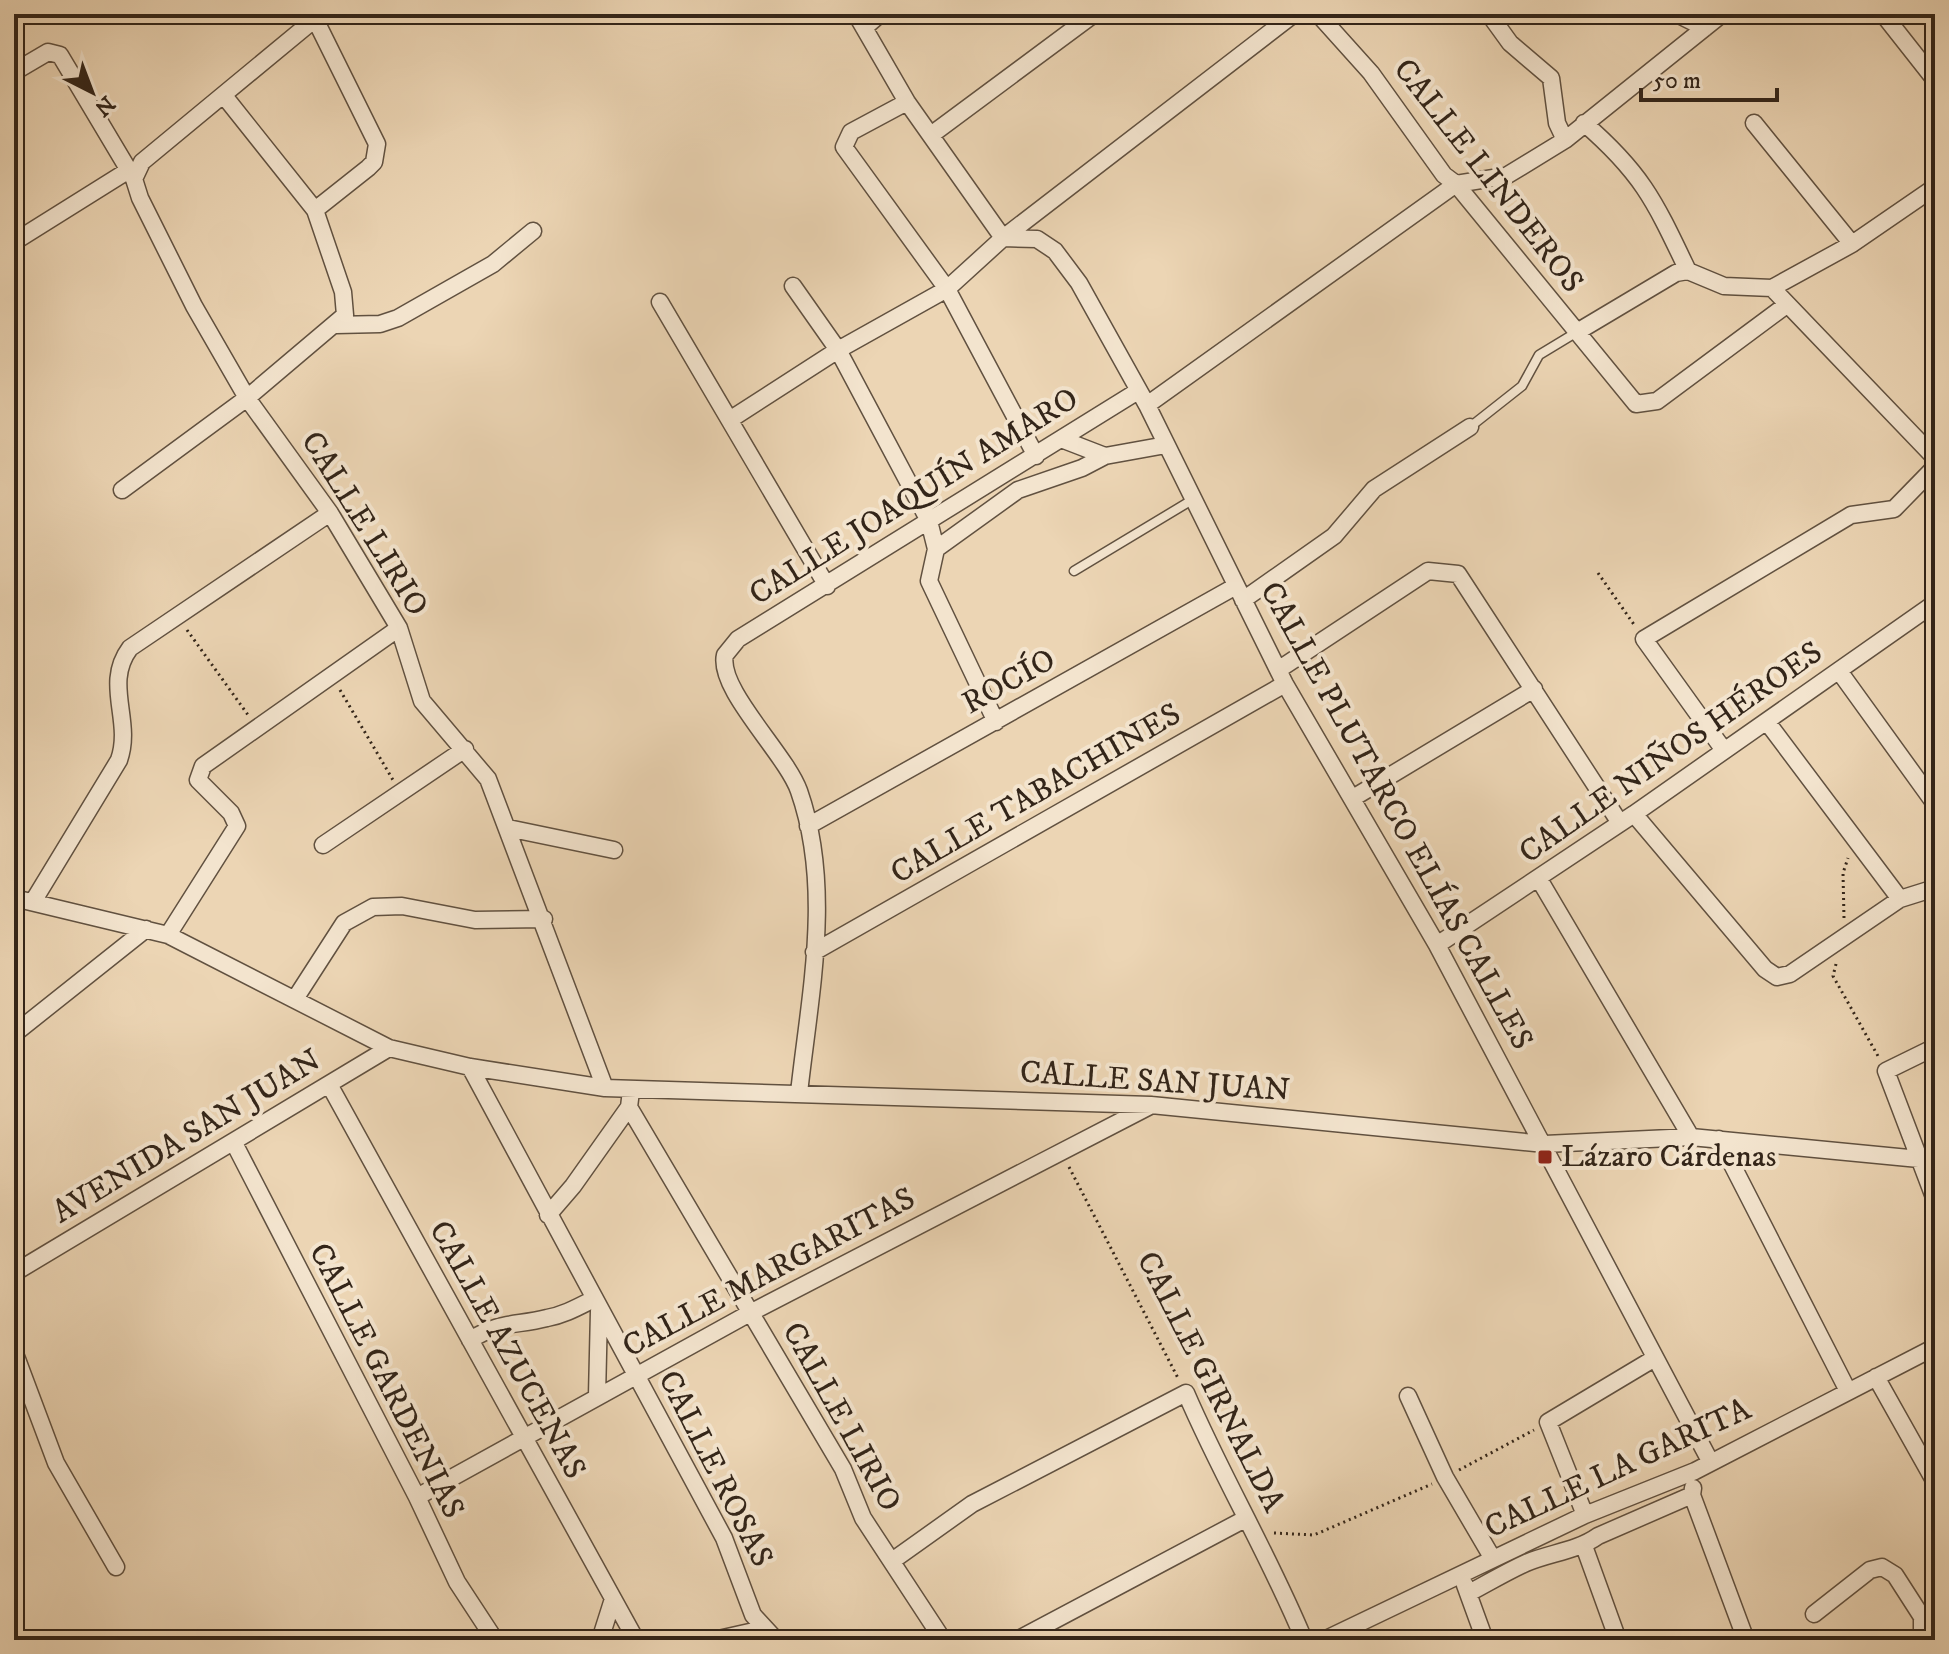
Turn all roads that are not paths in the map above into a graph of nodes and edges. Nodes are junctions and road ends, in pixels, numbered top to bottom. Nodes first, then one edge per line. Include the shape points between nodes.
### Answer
1 (880, 14) edge
2 (1094, 14) edge
3 (1294, 14) edge
4 (1318, 14) edge
5 (1489, 14) edge
6 (1677, 14) edge
7 (1722, 14) edge
8 (1883, 14) edge
9 (318, 17) edge
10 (860, 21) edge
11 (1705, 28) junction
12 (14, 72) edge
13 (1934, 78) edge
14 (225, 97) junction
15 (907, 102) junction
16 (1584, 123) junction
17 (1754, 123) dead end
18 (931, 135) junction
19 (1565, 140) junction
20 (131, 175) junction
21 (1456, 184) junction
22 (1935, 187) edge
23 (315, 210) junction
24 (533, 231) dead end
25 (1003, 238) junction
26 (14, 242) edge
27 (1852, 244) junction
28 (1688, 271) junction
29 (793, 286) dead end
30 (1772, 288) junction
31 (947, 289) junction
32 (660, 302) dead end
33 (1785, 306) junction
34 (336, 325) junction
35 (1577, 332) junction
36 (838, 350) junction
37 (247, 398) junction
38 (1142, 398) junction
39 (731, 419) junction
40 (1470, 427) joint
41 (1061, 439) junction
42 (1166, 445) junction
43 (1036, 456) junction
44 (1105, 456) junction
45 (1935, 458) edge
46 (1935, 467) edge
47 (122, 490) dead end
48 (1192, 500) junction
49 (330, 513) junction
50 (929, 521) junction
51 (936, 549) junction
52 (1074, 571) dead end
53 (827, 586) junction
54 (1240, 593) junction
55 (1935, 603) edge
56 (399, 628) junction
57 (1839, 671) junction
58 (1281, 677) junction
59 (1534, 689) junction
60 (996, 722) junction
61 (1767, 722) junction
62 (465, 749) junction
63 (1723, 749) junction
64 (1353, 798) junction
65 (1935, 804) edge
66 (1627, 819) junction
67 (808, 826) junction
68 (508, 828) junction
69 (323, 845) dead end
70 (614, 850) dead end
71 (1539, 879) junction
72 (1935, 888) edge
73 (14, 898) edge
74 (1900, 899) junction
75 (34, 900) junction
76 (544, 919) junction
77 (146, 929) junction
78 (168, 935) junction
79 (1437, 945) junction
80 (814, 952) junction
81 (295, 999) junction
82 (14, 1034) edge
83 (1935, 1047) edge
84 (389, 1048) junction
85 (470, 1067) junction
86 (330, 1086) junction
87 (605, 1088) junction
88 (799, 1093) junction
89 (630, 1099) junction
90 (1151, 1105) junction
91 (1691, 1137) junction
92 (1719, 1139) junction
93 (234, 1143) junction
94 (1545, 1144) junction
95 (1919, 1159) junction
96 (1935, 1199) edge
97 (548, 1215) junction
98 (14, 1273) edge
99 (596, 1304) junction
100 (750, 1313) junction
101 (470, 1340) junction
102 (1935, 1347) edge
103 (14, 1351) edge
104 (1655, 1358) junction
105 (635, 1375) junction
106 (1876, 1377) junction
107 (1847, 1389) junction
108 (597, 1396) junction
109 (1408, 1396) dead end
110 (523, 1437) junction
111 (1710, 1461) junction
112 (1695, 1471) junction
113 (1935, 1482) edge
114 (1692, 1495) junction
115 (417, 1497) junction
116 (1585, 1515) junction
117 (1250, 1526) junction
118 (1584, 1546) junction
119 (1493, 1559) junction
120 (892, 1561) junction
121 (116, 1567) dead end
122 (1460, 1575) junction
123 (1469, 1593) junction
124 (613, 1599) junction
125 (1929, 1613) edge
126 (1814, 1614) dead end
127 (1355, 1633) edge
128 (770, 1635) edge
129 (495, 1640) edge
130 (600, 1640) edge
131 (636, 1640) edge
132 (714, 1640) edge
133 (943, 1640) edge
134 (1017, 1640) edge
135 (1304, 1640) edge
136 (1324, 1640) edge
137 (1485, 1640) edge
138 (1618, 1640) edge
139 (1746, 1640) edge
140 (1922, 1640) edge

1 - 10 street
2 - 18 street
3 - 25 street
4 - 21 street, CALLE LINDEROS
5 - 19 street via 1510,43 1551,78 1557,123
6 - 11 street
7 - 11 street
8 - 13 street
9 - 14 street
9 - 23 street via 377,144 374,162
10 - 15 street
11 - 16 street
12 - 20 street, CALLE LIRIO via 53,51 60,55
14 - 20 street
14 - 23 street
15 - 18 street
15 - 31 street via 851,132 843,142 860,173
16 - 19 street
16 - 28 street via 1623,157 1654,200
17 - 27 street
18 - 25 street
19 - 21 street via 1506,176
20 - 26 street
20 - 37 street, CALLE LIRIO via 194,306
21 - 35 street, CALLE LINDEROS
21 - 38 street, CALLE JOAQUÍN AMARO
22 - 27 street
23 - 34 street via 345,304 345,315
24 - 34 street via 493,264 398,318
25 - 31 street
25 - 38 street, CALLE PLUTARCO ELÍAS CALLES via 1037,239 1055,251 1079,283
27 - 30 street
28 - 30 street via 1724,286
28 - 35 street, CALLE LINDEROS via 1664,278
29 - 36 street
30 - 33 street
31 - 36 street
31 - 43 street
32 - 39 street
33 - 35 street via 1650,404 1629,399
33 - 45 street
34 - 37 street
35 - 40 lane via 1539,355 1522,386
36 - 39 street
36 - 50 street
37 - 47 street
37 - 49 street, CALLE LIRIO
38 - 41 street, CALLE JOAQUÍN AMARO
38 - 42 street, CALLE PLUTARCO ELÍAS CALLES
39 - 53 street
40 - 54 street, ROCÍO via 1374,489 1334,536
41 - 43 street, CALLE JOAQUÍN AMARO
41 - 44 street
42 - 44 street
42 - 48 street, CALLE PLUTARCO ELÍAS CALLES
43 - 50 street, CALLE JOAQUÍN AMARO
44 - 51 street via 1018,490
46 - 63 street via 1894,509 1851,515 1644,639
48 - 52 lane
48 - 54 street, CALLE PLUTARCO ELÍAS CALLES
49 - 56 street, CALLE LIRIO
49 - 75 street via 142,639 122,658 115,688 125,734 119,760
50 - 51 street
50 - 53 street, CALLE JOAQUÍN AMARO
51 - 60 street via 929,581
53 - 67 street, CALLE JOAQUÍN AMARO via 738,639 725,655 725,675 787,766
54 - 58 street, CALLE PLUTARCO ELÍAS CALLES
54 - 60 street, ROCÍO
55 - 57 street, CALLE NIÑOS HÉROES
56 - 62 street, CALLE LIRIO via 422,701
56 - 78 street via 209,760 198,773 202,786 231,813 237,826
57 - 61 street, CALLE NIÑOS HÉROES
57 - 65 street
58 - 59 street, CALLE TABACHINES via 1428,571 1449,570 1465,581
58 - 64 street, CALLE PLUTARCO ELÍAS CALLES
58 - 80 street, CALLE TABACHINES
59 - 64 street
59 - 66 street
60 - 67 street, ROCÍO
61 - 63 street, CALLE NIÑOS HÉROES
61 - 74 street
62 - 68 street, CALLE LIRIO via 488,779
62 - 69 street
63 - 66 street, CALLE NIÑOS HÉROES
64 - 79 street, CALLE PLUTARCO ELÍAS CALLES
66 - 71 street, CALLE NIÑOS HÉROES
66 - 74 street via 1777,977 1790,974
67 - 80 street via 818,905
68 - 70 street
68 - 76 street, CALLE LIRIO
71 - 79 street, CALLE NIÑOS HÉROES
71 - 91 street
72 - 74 street
73 - 75 street, CALLE SAN JUAN
75 - 77 street, CALLE SAN JUAN
76 - 81 street via 475,920 388,904 373,907 344,923
76 - 87 street, CALLE LIRIO
77 - 78 street, CALLE SAN JUAN
77 - 82 street
78 - 81 street, CALLE SAN JUAN
79 - 94 street, CALLE PLUTARCO ELÍAS CALLES
80 - 88 street
81 - 84 street, CALLE SAN JUAN
83 - 95 street via 1886,1071
84 - 85 street, CALLE SAN JUAN
84 - 86 street, AVENIDA SAN JUAN
85 - 87 street, CALLE SAN JUAN
85 - 97 street, CALLE ROSAS
86 - 93 street, AVENIDA SAN JUAN
86 - 101 street, CALLE AZUCENAS
87 - 89 street, CALLE SAN JUAN
88 - 89 street, CALLE SAN JUAN
88 - 90 street, CALLE SAN JUAN
89 - 97 street
89 - 100 street, CALLE LIRIO
90 - 94 street, CALLE SAN JUAN
90 - 100 street, CALLE MARGARITAS
91 - 92 street, CALLE SAN JUAN
91 - 94 street, CALLE SAN JUAN
92 - 95 street, CALLE SAN JUAN
92 - 107 street
93 - 98 street, AVENIDA SAN JUAN
93 - 115 street, CALLE GARDENIAS
94 - 104 street, CALLE PLUTARCO ELÍAS CALLES
95 - 96 street
97 - 99 street, CALLE ROSAS
99 - 101 street via 544,1319 502,1323
99 - 105 street, CALLE ROSAS
99 - 108 street
100 - 105 street, CALLE MARGARITAS
100 - 120 street, CALLE LIRIO
101 - 110 street, CALLE AZUCENAS
102 - 106 street, CALLE LA GARITA
103 - 121 street via 56,1463
104 - 111 street, CALLE PLUTARCO ELÍAS CALLES
104 - 116 street via 1548,1422
105 - 108 street, CALLE MARGARITAS
105 - 128 street, CALLE ROSAS via 724,1538 753,1615
106 - 107 street, CALLE LA GARITA
106 - 113 street
107 - 111 street, CALLE LA GARITA
108 - 110 street, CALLE MARGARITAS
109 - 119 street via 1445,1477
110 - 115 street, CALLE MARGARITAS
110 - 124 street, CALLE AZUCENAS
111 - 112 street, CALLE LA GARITA
112 - 114 street
112 - 116 street, CALLE LA GARITA
114 - 118 street, CALLE LA GARITA
114 - 139 street
115 - 129 street, CALLE GARDENIAS via 457,1582
116 - 119 street, CALLE LA GARITA
117 - 120 street, CALLE GIRNALDA via 1186,1393 972,1504
117 - 134 street
117 - 135 street, CALLE GIRNALDA
118 - 123 street, CALLE LA GARITA via 1527,1563
118 - 138 street
119 - 122 street, CALLE LA GARITA
120 - 133 street, CALLE LIRIO
122 - 123 street
122 - 127 street, CALLE LA GARITA
123 - 137 street
124 - 130 street
124 - 131 street, CALLE AZUCENAS
125 - 126 street via 1882,1567 1870,1570
125 - 140 street
127 - 136 street, CALLE LA GARITA
128 - 132 street

